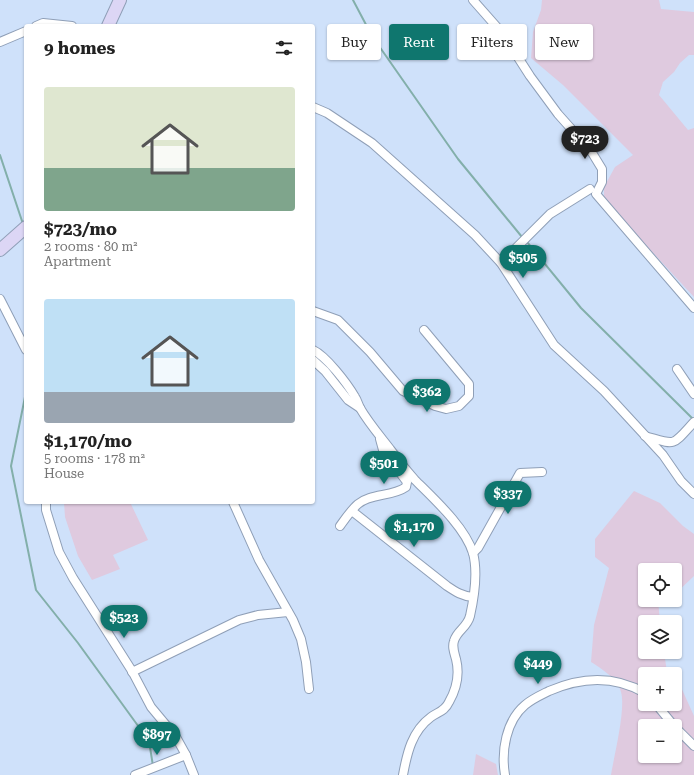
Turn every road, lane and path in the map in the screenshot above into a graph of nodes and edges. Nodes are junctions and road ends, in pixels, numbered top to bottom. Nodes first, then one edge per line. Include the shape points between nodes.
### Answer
1 (120, 0) edge
2 (473, 0) edge
3 (41, 24) edge
4 (53, 24) edge
5 (109, 24) edge
6 (24, 31) edge
7 (0, 42) edge
8 (315, 108) edge
9 (590, 189) dead end
10 (24, 229) edge
11 (0, 250) edge
12 (501, 263) junction
13 (0, 299) edge
14 (694, 308) edge
15 (315, 311) edge
16 (424, 330) dead end
17 (24, 346) edge
18 (315, 351) edge
19 (315, 362) edge
20 (677, 369) dead end
21 (694, 394) edge
22 (360, 408) junction
23 (694, 422) edge
24 (378, 433) junction
25 (645, 436) junction
26 (542, 472) dead end
27 (681, 481) junction
28 (694, 494) edge
29 (694, 502) edge
30 (46, 504) edge
31 (234, 504) edge
32 (352, 511) junction
33 (340, 526) dead end
34 (473, 553) junction
35 (473, 597) junction
36 (288, 612) junction
37 (132, 672) junction
38 (310, 689) dead end
39 (638, 689) edge
40 (661, 711) edge
41 (668, 719) edge
42 (682, 735) edge
43 (694, 746) edge
44 (186, 755) junction
45 (135, 775) edge
46 (194, 775) edge
47 (402, 775) edge
48 (505, 775) edge

1 - 5 street
2 - 14 street via 503,34 558,114 591,151 602,169 602,182 596,194
3 - 4 street
6 - 7 street
8 - 12 street via 372,143 475,235
9 - 12 street via 550,214
10 - 11 street
12 - 25 street via 554,345 604,391
13 - 17 street
15 - 16 street via 338,320 403,391 446,409 459,406 469,396 469,384
18 - 22 street via 325,358 355,396
19 - 22 street via 325,370 348,400
20 - 21 street
22 - 24 street
23 - 25 street via 676,441 669,443
24 - 32 street via 383,450 407,482 406,487 394,493 368,499
24 - 34 street via 452,520
25 - 27 street via 663,455
26 - 34 street via 520,473
27 - 28 street
27 - 29 street
30 - 37 street via 59,552
31 - 36 street via 259,560
32 - 33 street
32 - 35 street via 447,586 461,595
34 - 35 street
35 - 47 street via 468,624 454,641 458,676 454,693 442,712 432,716 417,731 410,744
36 - 37 street via 258,614 239,620
36 - 38 street via 301,639
37 - 44 street via 151,707 176,737
39 - 48 street via 622,683 578,680 538,696 524,705 507,732 503,759
40 - 41 street
42 - 43 street
44 - 45 street
44 - 46 street

